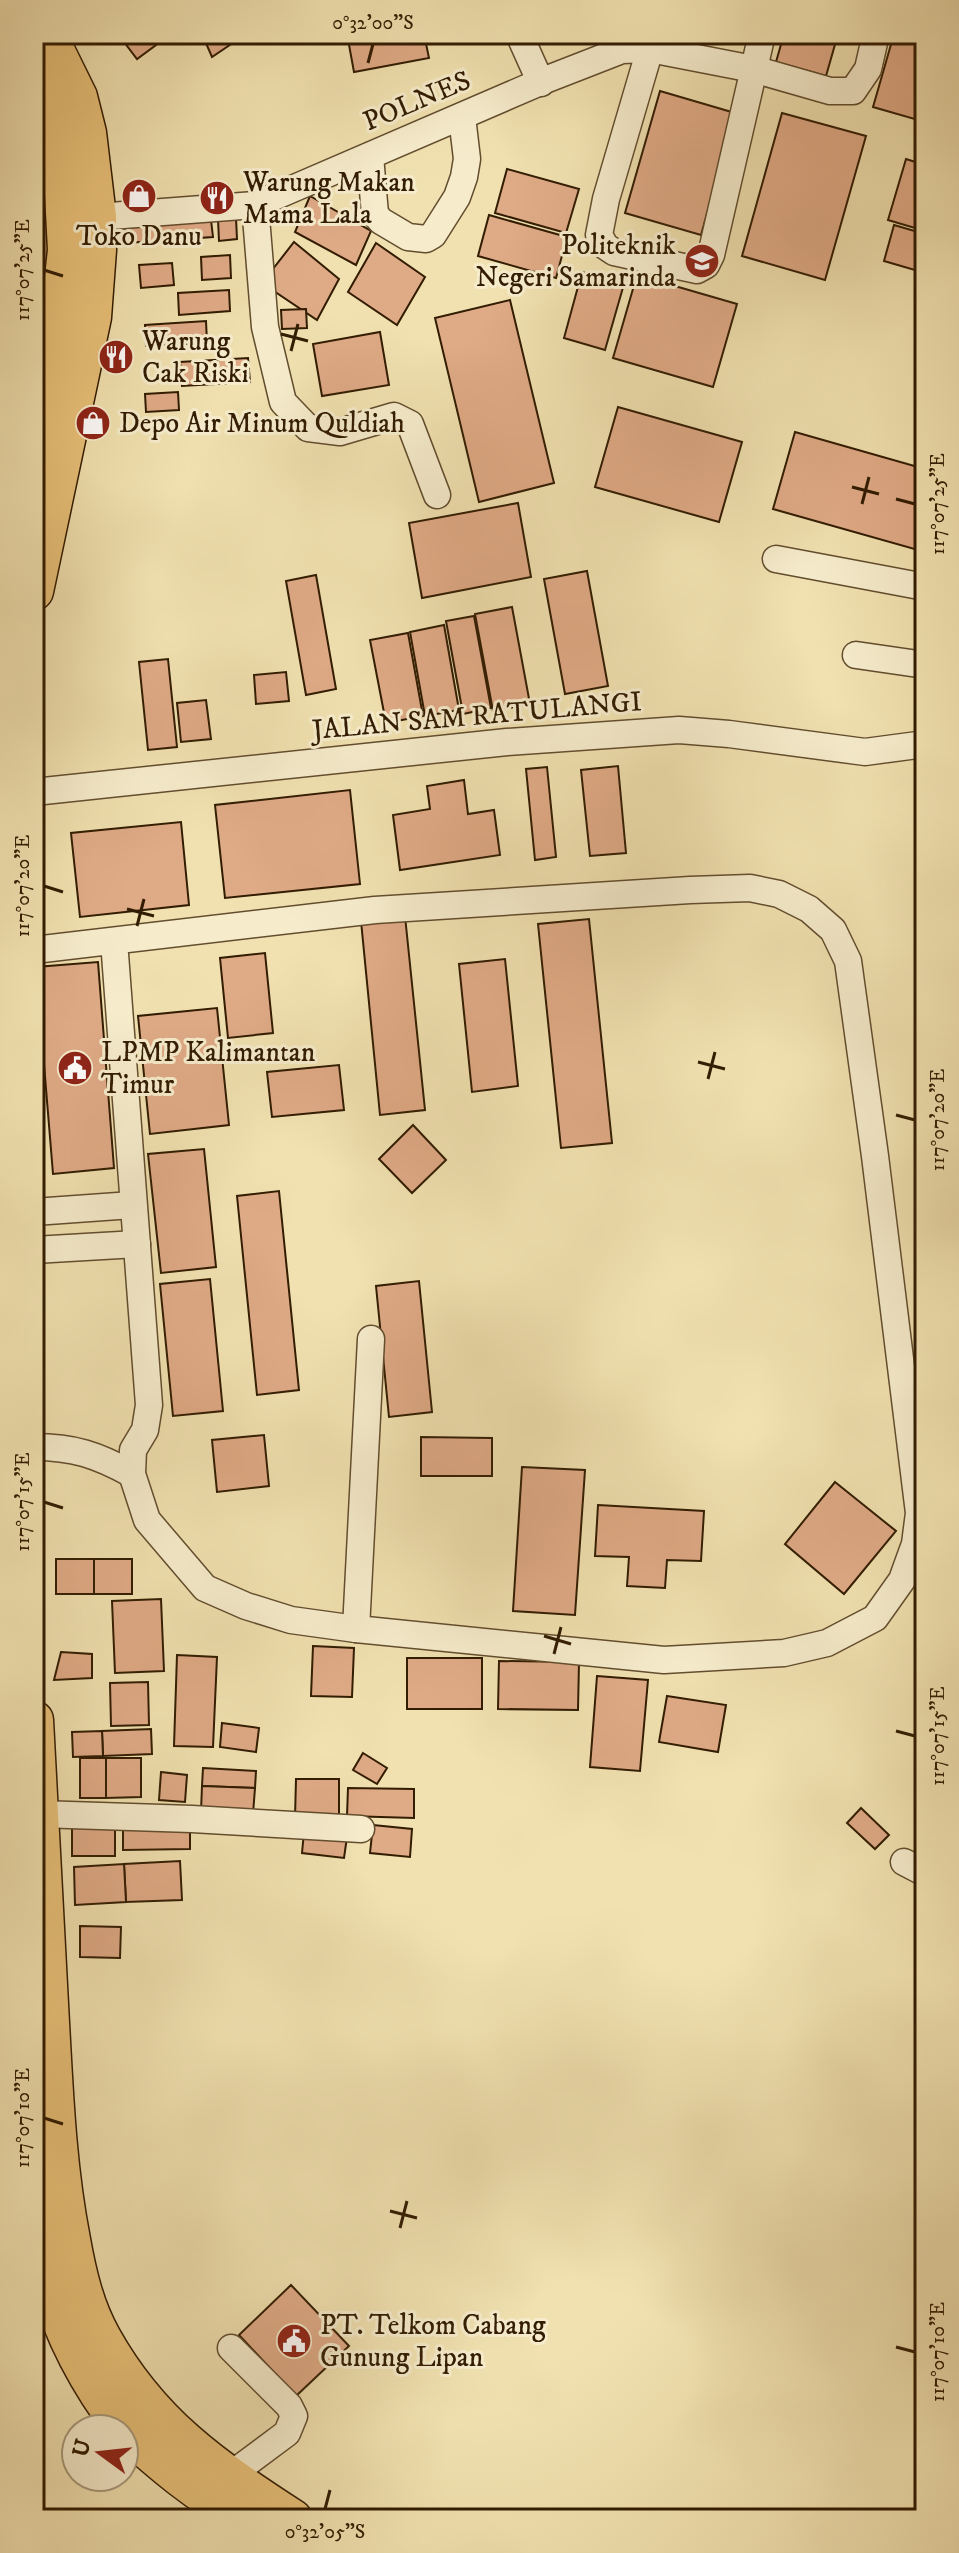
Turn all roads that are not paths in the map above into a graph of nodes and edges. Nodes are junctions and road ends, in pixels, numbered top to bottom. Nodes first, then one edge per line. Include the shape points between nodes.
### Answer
1 (47, 34) edge
2 (519, 34) edge
3 (762, 34) edge
4 (876, 34) edge
5 (623, 42) edge
6 (650, 49) junction
7 (34, 58) edge
8 (753, 69) junction
9 (541, 83) junction
10 (462, 117) junction
11 (370, 156) junction
12 (255, 205) junction
13 (97, 217) junction
14 (34, 433) edge
15 (437, 495) dead end
16 (776, 559) dead end
17 (925, 587) edge
18 (34, 591) edge
19 (856, 655) dead end
20 (925, 665) edge
21 (925, 744) edge
22 (34, 792) edge
23 (114, 941) junction
24 (34, 950) edge
25 (132, 1205) junction
26 (34, 1212) edge
27 (137, 1244) junction
28 (34, 1250) edge
29 (371, 1339) dead end
30 (34, 1447) edge
31 (132, 1474) junction
32 (356, 1629) junction
33 (34, 1720) edge
34 (39, 1814) junction
35 (361, 1829) dead end
36 (38, 1880) edge
37 (34, 2215) edge
38 (231, 2348) dead end
39 (112, 2413) edge
40 (140, 2443) edge
41 (228, 2477) junction
42 (242, 2519) edge
43 (293, 2519) edge

1 - 13 highway via 78,97
2 - 9 street
3 - 8 street
4 - 8 street, POLNES via 868,69 853,91 830,91
5 - 6 street, POLNES
5 - 9 street, POLNES
6 - 8 street, POLNES
6 - 8 street via 599,235 614,252 697,270 711,255
7 - 14 highway via 61,137 67,250 61,306
9 - 10 street, POLNES
10 - 11 street, POLNES
10 - 11 street via 464,177 457,197 426,239 408,237 376,216
11 - 12 street, POLNES
12 - 13 street, POLNES
12 - 15 street via 265,327 283,402 308,428 340,432 394,416 410,424
13 - 18 highway via 92,317
16 - 17 street
19 - 20 street
21 - 22 street, JALAN SAM RATULANGI via 865,752 679,730 507,742
23 - 24 street
23 - 25 street
23 - 32 street via 375,910 750,888 779,894 809,909 833,930 848,961 919,1513 902,1580 875,1618 827,1643 784,1653 664,1660
25 - 26 street
25 - 27 street
27 - 28 street
27 - 31 street via 149,1405 145,1430 133,1450
29 - 32 street
30 - 31 street via 75,1449
31 - 32 street via 147,1520 205,1588 291,1620
33 - 34 highway
34 - 35 street
34 - 36 highway
36 - 41 highway via 55,2129 78,2281 100,2335 125,2376 187,2445
37 - 39 highway via 49,2290 70,2343
38 - 41 street via 294,2416 287,2433
40 - 42 highway via 191,2487
41 - 43 highway

